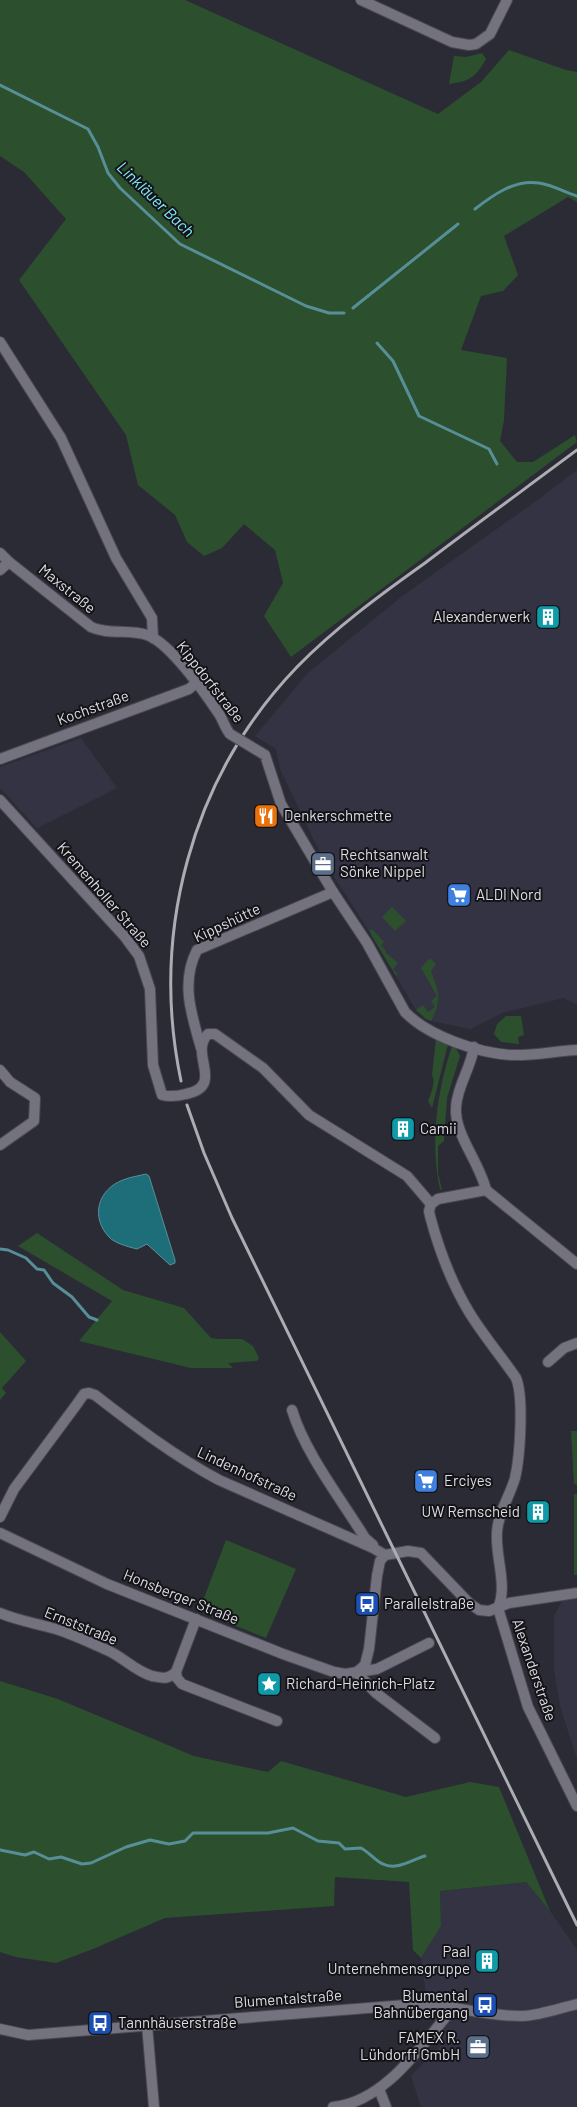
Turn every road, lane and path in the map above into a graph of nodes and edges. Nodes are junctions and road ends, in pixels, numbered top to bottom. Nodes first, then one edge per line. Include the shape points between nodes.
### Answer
1 (361, 0) edge
2 (506, 0) edge
3 (0, 342) edge
4 (0, 553) edge
5 (8, 562) junction
6 (0, 570) edge
7 (153, 638) junction
8 (196, 683) junction
9 (0, 759) edge
10 (0, 800) edge
11 (333, 892) junction
12 (474, 1048) junction
13 (201, 1049) junction
14 (577, 1050) edge
15 (0, 1070) edge
16 (0, 1145) edge
17 (486, 1190) junction
18 (431, 1204) junction
19 (577, 1264) edge
20 (577, 1343) edge
21 (548, 1362) dead end
22 (292, 1410) dead end
23 (0, 1517) edge
24 (0, 1533) edge
25 (385, 1555) junction
26 (577, 1593) edge
27 (498, 1608) junction
28 (0, 1613) edge
29 (196, 1619) junction
30 (430, 1643) dead end
31 (176, 1672) junction
32 (357, 1672) junction
33 (277, 1721) dead end
34 (435, 1738) dead end
35 (577, 1806) edge
36 (577, 2004) edge
37 (454, 2007) junction
38 (147, 2025) junction
39 (0, 2029) edge
40 (379, 2089) junction
41 (154, 2107) edge
42 (333, 2107) edge
43 (386, 2107) edge

1 - 2 street via 452,42 469,45 490,34
3 - 7 street, Kippdorfstraße via 61,438 116,558 152,618
4 - 5 street, Maxstraße
5 - 6 street
5 - 7 street, Maxstraße via 91,627
7 - 8 street, Kippdorfstraße via 169,651
8 - 9 street, Kochstraße via 188,689
8 - 11 street, Kippdorfstraße, bridge via 230,734 265,755 281,804
10 - 13 street, Kremenholler Straße via 139,956 150,989 153,1065 162,1095 178,1096 201,1088 206,1068
11 - 12 street, Kippdorfstraße via 405,1012 424,1029
11 - 13 street, Kippshütte via 196,950 188,998
12 - 14 street, Kippdorfstraße via 511,1055
12 - 17 street via 459,1093 456,1114
13 - 18 street via 203,1039 208,1034 215,1034 263,1068 309,1115 407,1176
15 - 16 street via 10,1082 35,1098 34,1121
17 - 18 street via 438,1199
17 - 19 street
18 - 27 street, Alexanderstraße via 430,1216 451,1278 469,1312 520,1388 515,1477 497,1530 502,1590
20 - 21 street via 564,1348
22 - 25 street via 297,1427 365,1538
23 - 25 street, Lindenhofstraße via 14,1489 84,1394 89,1393 195,1468
24 - 29 street, Honsberger Straße via 106,1584
25 - 27 street via 408,1551 421,1553 478,1610
25 - 32 street via 380,1560 377,1576 367,1657 365,1665
26 - 27 street via 509,1603
27 - 35 street, Alexanderstraße via 528,1707
28 - 31 street, Ernststraße via 53,1628 112,1652 133,1668 149,1675 164,1678
29 - 31 street
29 - 32 street, Honsberger Straße via 334,1672
30 - 32 street, Honsberger Straße via 376,1669
31 - 33 street via 182,1684
32 - 34 street via 376,1693
36 - 37 street, Blumentalstraße via 526,2016
37 - 38 street, Blumentalstraße via 418,2004
37 - 40 street via 404,2066
38 - 39 street, Blumentalstraße via 28,2035
38 - 41 street
40 - 42 street via 355,2103
40 - 43 street

